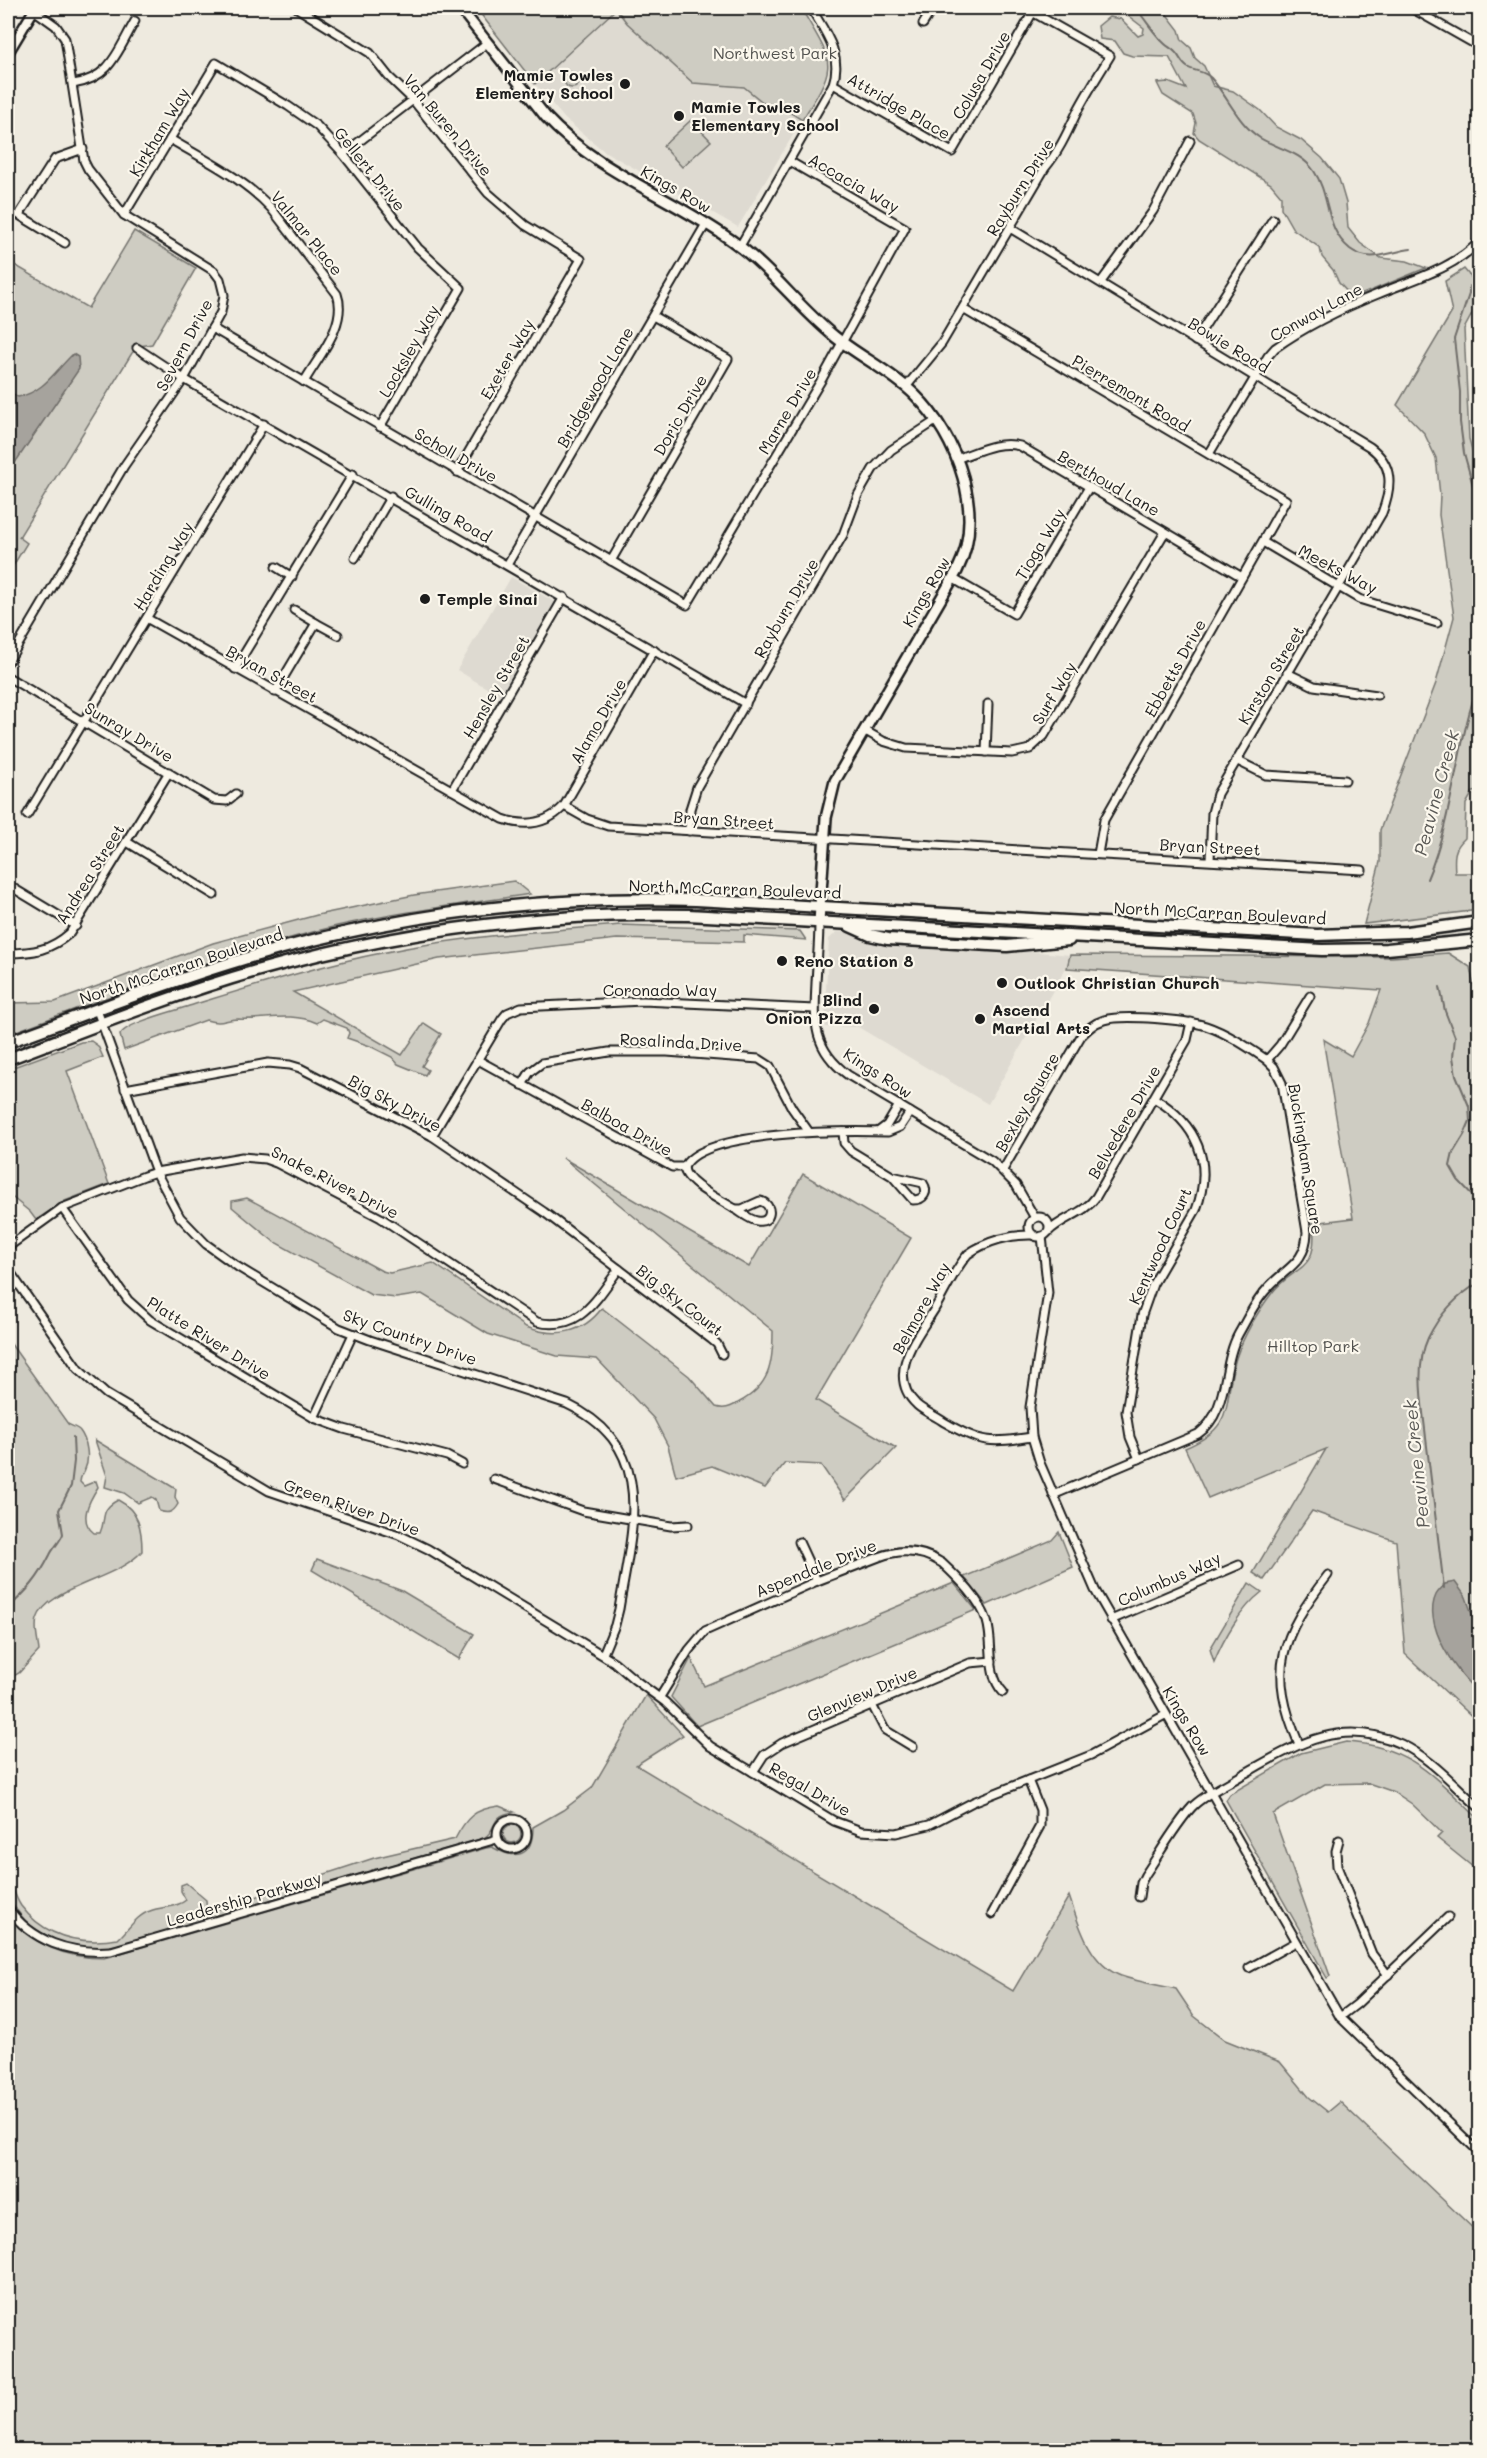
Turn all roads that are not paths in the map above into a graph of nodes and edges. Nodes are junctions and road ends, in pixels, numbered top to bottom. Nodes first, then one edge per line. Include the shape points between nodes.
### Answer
1 (33, 8) edge
2 (297, 8) edge
3 (460, 8) edge
4 (811, 8) edge
5 (933, 8) edge
6 (1025, 8) edge
7 (1411, 8) edge
8 (1033, 12) junction
9 (135, 21) dead end
10 (923, 24) dead end
11 (487, 43) junction
12 (1479, 47) edge
13 (8, 53) edge
14 (216, 63) joint
15 (73, 84) junction
16 (834, 84) junction
17 (413, 100) junction
18 (170, 139) junction
19 (1190, 141) dead end
20 (84, 149) junction
21 (952, 152) joint
22 (343, 154) junction
23 (789, 161) junction
24 (124, 215) junction
25 (1273, 219) dead end
26 (706, 224) junction
27 (906, 228) joint
28 (1010, 228) junction
29 (1479, 241) edge
30 (65, 243) dead end
31 (740, 246) junction
32 (581, 260) joint
33 (1101, 282) junction
34 (461, 288) joint
35 (963, 309) junction
36 (652, 316) junction
37 (212, 328) junction
38 (1195, 341) junction
39 (842, 342) junction
40 (137, 348) dead end
41 (1255, 376) junction
42 (184, 379) junction
43 (304, 382) junction
44 (906, 387) junction
45 (936, 420) junction
46 (264, 424) junction
47 (381, 427) junction
48 (1209, 454) junction
49 (956, 459) junction
50 (457, 471) junction
51 (353, 474) junction
52 (1089, 487) junction
53 (391, 496) junction
54 (1286, 500) joint
55 (1382, 513) joint
56 (535, 517) junction
57 (1165, 532) junction
58 (1263, 542) junction
59 (355, 558) dead end
60 (611, 561) junction
61 (507, 565) junction
62 (276, 567) dead end
63 (292, 577) junction
64 (1242, 577) junction
65 (952, 578) junction
66 (1339, 587) junction
67 (564, 597) junction
68 (687, 606) joint
69 (294, 610) dead end
70 (148, 619) junction
71 (316, 623) junction
72 (1437, 623) dead end
73 (338, 636) dead end
74 (654, 650) junction
75 (8, 662) edge
76 (235, 669) junction
77 (1287, 673) junction
78 (8, 677) edge
79 (276, 692) junction
80 (1377, 695) dead end
81 (746, 704) junction
82 (988, 704) dead end
83 (84, 721) junction
84 (864, 730) junction
85 (986, 752) junction
86 (1236, 760) junction
87 (169, 772) junction
88 (1345, 780) dead end
89 (452, 790) junction
90 (236, 794) dead end
91 (564, 806) junction
92 (27, 814) dead end
93 (689, 831) junction
94 (825, 840) junction
95 (126, 842) junction
96 (1098, 854) junction
97 (1210, 860) junction
98 (1362, 870) dead end
99 (8, 885) edge
100 (214, 895) dead end
101 (820, 907) junction
102 (441, 915) junction
103 (819, 922) junction
104 (1478, 922) edge
105 (76, 926) junction
106 (444, 930) junction
107 (1479, 934) edge
108 (1479, 940) edge
109 (8, 953) edge
110 (1310, 996) dead end
111 (815, 1009) junction
112 (97, 1010) junction
113 (1191, 1022) junction
114 (102, 1024) junction
115 (8, 1042) edge
116 (8, 1059) edge
117 (478, 1060) junction
118 (1268, 1060) junction
119 (522, 1085) junction
120 (125, 1089) junction
121 (1154, 1098) junction
122 (899, 1106) junction
123 (910, 1112) junction
124 (809, 1132) junction
125 (843, 1132) junction
126 (877, 1132) junction
127 (432, 1136) junction
128 (684, 1167) junction
129 (1003, 1170) junction
130 (156, 1172) junction
131 (892, 1176) junction
132 (62, 1208) junction
133 (735, 1209) junction
134 (1063, 1219) junction
135 (1036, 1220) junction
136 (1045, 1234) junction
137 (1013, 1235) junction
138 (1034, 1235) junction
139 (8, 1247) edge
140 (8, 1269) edge
141 (619, 1269) junction
142 (353, 1334) junction
143 (722, 1354) dead end
144 (314, 1418) junction
145 (1032, 1437) junction
146 (1139, 1459) junction
147 (462, 1464) dead end
148 (494, 1479) dead end
149 (1053, 1495) junction
150 (633, 1520) junction
151 (688, 1525) dead end
152 (799, 1542) dead end
153 (1239, 1565) dead end
154 (1328, 1575) dead end
155 (817, 1581) junction
156 (1111, 1620) junction
157 (603, 1654) junction
158 (992, 1661) junction
159 (1003, 1692) dead end
160 (660, 1697) junction
161 (872, 1705) junction
162 (1165, 1715) junction
163 (1299, 1744) junction
164 (913, 1747) dead end
165 (753, 1772) junction
166 (1028, 1780) junction
167 (1211, 1793) junction
168 (1479, 1808) edge
169 (497, 1839) junction
170 (1339, 1840) dead end
171 (1139, 1897) dead end
172 (8, 1908) edge
173 (992, 1914) dead end
174 (1448, 1917) dead end
175 (1296, 1942) junction
176 (1249, 1968) dead end
177 (1388, 1975) junction
178 (1340, 2018) junction
179 (1479, 2153) edge

1 - 13 street
1 - 15 street, Severn Drive via 62,32
2 - 17 street, Van Buren Drive via 360,46
3 - 11 main road, Kings Row
4 - 16 street via 834,48
5 - 10 street
6 - 8 street
7 - 12 street
8 - 21 street, Colusa Drive
8 - 28 street, Rayburn Drive via 1110,56
9 - 15 street via 103,73 88,82
11 - 17 street
11 - 26 main road, Kings Row via 546,117 572,142
14 - 18 street, Kirkham Way
14 - 22 street, Gellert Drive via 301,114
15 - 20 street, Severn Drive
16 - 21 street, Attridge Place
16 - 23 street
17 - 22 street
17 - 32 street, Van Buren Drive via 488,193 525,225
18 - 24 street, Kirkham Way
18 - 43 street, Valmar Place via 260,196 337,294 338,323
19 - 33 street via 1153,211
20 - 24 street, Severn Drive via 88,169
20 - 30 street via 55,159 19,215
22 - 34 street, Gellert Drive via 418,248
23 - 27 street, Accacia Way
23 - 31 street
24 - 37 street, Severn Drive via 214,271 224,295
25 - 38 street
26 - 31 main road, Kings Row
26 - 36 street, Bridgewood Lane
27 - 39 street, Marne Drive
28 - 33 street, Bowie Road
28 - 35 street, Rayburn Drive
29 - 41 street, Conway Lane via 1440,269 1361,301 1284,342 1268,356
31 - 39 main road, Kings Row
32 - 50 street, Exeter Way
33 - 38 street, Bowie Road
34 - 47 street, Locksley Way
35 - 44 street, Rayburn Drive via 942,343
35 - 48 street, Pierremont Road
36 - 56 street, Bridgewood Lane
36 - 60 street, Doric Drive via 728,359
37 - 42 street, Severn Drive
37 - 43 street, Scholl Drive
38 - 41 street, Bowie Road
39 - 44 main road, Kings Row
39 - 68 street, Marne Drive
40 - 42 street, Gulling Road
41 - 48 street, Conway Lane
41 - 55 street, Bowie Road via 1378,452 1390,477 1389,496
42 - 46 street, Gulling Road
42 - 75 street, Severn Drive via 123,466
43 - 47 street, Scholl Drive
44 - 45 main road, Kings Row
45 - 49 main road, Kings Row
45 - 81 street, Rayburn Drive via 891,450 873,469 843,535
46 - 51 street, Gulling Road
46 - 70 street, Harding Way
47 - 50 street, Scholl Drive
48 - 54 street, Pierremont Road
49 - 52 street, Berthoud Lane via 996,445 1012,444
49 - 65 main road, Kings Row via 966,496 968,526 964,554
50 - 56 street, Scholl Drive
51 - 53 street, Gulling Road
51 - 63 street
52 - 57 street, Berthoud Lane
52 - 65 street, Tioga Way via 1014,614
53 - 59 street
53 - 61 street, Gulling Road
54 - 58 street, Ebbetts Drive
55 - 66 street, Kirston Street
56 - 60 street, Scholl Drive
56 - 61 street, Bridgewood Lane
57 - 64 street, Berthoud Lane
57 - 85 street, Surf Way via 1044,736 1030,749 1020,752
58 - 64 street, Ebbetts Drive
58 - 66 street, Meeks Way
60 - 68 street, Scholl Drive
61 - 67 street, Gulling Road
62 - 63 street
63 - 76 street
64 - 96 street, Ebbetts Drive via 1104,819
65 - 84 main road, Kings Row
66 - 72 street, Meeks Way via 1359,599
66 - 77 street, Kirston Street
67 - 74 street, Gulling Road
67 - 89 street, Hensley Street
69 - 71 street
70 - 76 street, Bryan Street
70 - 83 street, Harding Way
71 - 73 street
71 - 79 street
74 - 81 street, Gulling Road
74 - 91 street, Alamo Drive
76 - 79 street, Bryan Street
77 - 80 street via 1314,686
77 - 86 street, Kirston Street
78 - 83 street, Sunray Drive
79 - 89 street, Bryan Street
81 - 93 street, Rayburn Drive via 698,787 690,809
82 - 85 street
83 - 87 street, Sunray Drive
83 - 92 street, Harding Way
84 - 85 street, Surf Way via 906,748
84 - 94 main road, Kings Row via 831,794
86 - 88 street via 1266,775
86 - 97 street, Kirston Street via 1214,804
87 - 90 street, Sunray Drive via 214,800 227,801
87 - 95 street, Andrea Street
89 - 91 street, Bryan Street via 513,823 541,821
91 - 93 street, Bryan Street via 608,826
93 - 94 street, Bryan Street
94 - 96 street, Bryan Street
94 - 101 main road, Kings Row
95 - 100 street
95 - 105 street, Andrea Street
96 - 97 street, Bryan Street
97 - 98 street, Bryan Street
99 - 105 street
101 - 102 main road, North McCarran Boulevard via 616,900
101 - 103 main road, Kings Row
101 - 104 main road, North McCarran Boulevard via 1317,935 1407,932
102 - 106 main road
102 - 112 main road, North McCarran Boulevard via 345,932 276,950
103 - 106 main road, North McCarran Boulevard via 624,915
103 - 108 main road, North McCarran Boulevard via 845,923 879,939 1008,946 1101,937 1322,950 1387,949
103 - 111 street, Kings Row
104 - 107 street
105 - 109 street, Andrea Street via 51,947 30,953
106 - 114 main road, North McCarran Boulevard via 340,949 272,967
110 - 118 street
111 - 117 street, Coronado Way via 643,1002 521,1007 507,1013
111 - 122 street, Kings Row via 819,1040 831,1060
112 - 114 street, Sky Country Drive
112 - 115 main road, North McCarran Boulevard
113 - 118 street, Bexley Square via 1219,1031
113 - 121 street, Belvedere Drive via 1187,1040
113 - 129 street, Bexley Square via 1115,1018 1088,1029
114 - 116 main road, North McCarran Boulevard
114 - 120 street, Sky Country Drive
117 - 119 street, Balboa Drive
117 - 127 street
118 - 146 street, Buckingham Square via 1282,1083 1307,1232 1304,1251 1263,1293 1239,1334 1212,1421 1198,1434
119 - 124 street, Rosalinda Drive via 542,1063 580,1055 638,1051 759,1059 770,1066
119 - 128 street, Balboa Drive via 667,1165
120 - 127 street, Big Sky Drive via 268,1064 290,1065
120 - 130 street, Sky Country Drive
121 - 134 street, Belvedere Drive via 1092,1202
121 - 146 street, Kentwood Court via 1172,1109 1187,1126 1199,1148 1204,1173 1196,1210 1153,1284 1142,1315 1126,1412
122 - 123 street, Kings Row
122 - 126 street via 887,1125
123 - 126 street, Balboa Drive via 894,1131
123 - 129 street, Kings Row
124 - 125 street, Balboa Drive
124 - 128 street, Balboa Drive via 719,1146 701,1152
125 - 126 street, Balboa Drive
125 - 131 street via 847,1148
127 - 141 street, Big Sky Drive
128 - 133 street via 691,1181
129 - 135 street, Kings Row via 1025,1197
130 - 132 street, Snake River Drive
130 - 141 street, Snake River Drive via 242,1157 276,1163 381,1218 529,1318 547,1324 567,1322 585,1313
130 - 142 street, Sky Country Drive via 175,1210 206,1244 237,1267
131 - 131 street via 914,1200 925,1195 923,1183
132 - 139 street, Snake River Drive
132 - 144 street, Platte River Drive via 138,1311
133 - 133 street via 760,1222 770,1214 768,1204 760,1201
134 - 135 street
134 - 136 street, Belvedere Drive
135 - 136 street, Kings Row via 1048,1222
135 - 137 street, Belmore Way
135 - 138 street, Kings Row via 1030,1230
136 - 138 street
136 - 145 street, Kings Row via 1048,1293 1030,1407
137 - 138 street, Belmore Way
137 - 145 street, Belmore Way via 980,1247 964,1259 909,1352 903,1376 919,1407 967,1435 986,1442
140 - 157 street, Green River Drive via 78,1369 106,1394 269,1491 416,1542
141 - 143 street, Big Sky Court via 717,1344
142 - 144 street
142 - 150 street, Sky Country Drive via 567,1404 591,1417 611,1436 625,1459 634,1488
144 - 147 street, Platte River Drive via 447,1456
145 - 149 street, Kings Row
146 - 149 street, Buckingham Square
148 - 150 street via 583,1511
149 - 156 street, Kings Row
150 - 151 street
150 - 157 street, Sky Country Drive via 620,1610
152 - 155 street
153 - 156 street, Columbus Way
154 - 163 street via 1296,1621 1283,1660 1284,1707
155 - 158 street, Aspendale Drive via 889,1553 912,1551 934,1557 950,1570 982,1610 989,1630
155 - 160 street, Aspendale Drive via 705,1631 692,1644
156 - 162 street, Kings Row
157 - 160 street, Regal Drive
158 - 159 street, Aspendale Drive via 995,1681
158 - 161 street, Glenview Drive via 970,1664
160 - 165 street, Regal Drive via 710,1746
161 - 164 street via 885,1730
161 - 165 street, Glenview Drive via 782,1743 764,1755
162 - 166 street, Regal Drive via 1091,1755
162 - 167 street, Kings Row
163 - 167 street
163 - 168 street via 1342,1733 1387,1738 1427,1760
165 - 166 street, Regal Drive via 834,1821 882,1834 923,1827
166 - 173 street via 1040,1810 1040,1826
167 - 171 street via 1193,1807 1145,1875
167 - 175 street, Kings Row
169 - 169 street via 502,1846 516,1849 524,1844 527,1831 523,1823 508,1819 500,1824
169 - 172 street, Leadership Parkway via 111,1951 85,1952 51,1943 29,1931
170 - 177 street via 1337,1866 1372,1954
174 - 177 street
175 - 176 street
175 - 178 street, Kings Row
177 - 178 street
178 - 179 street, Kings Row

